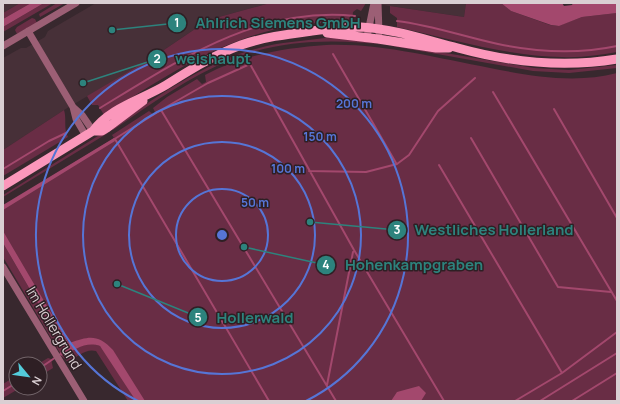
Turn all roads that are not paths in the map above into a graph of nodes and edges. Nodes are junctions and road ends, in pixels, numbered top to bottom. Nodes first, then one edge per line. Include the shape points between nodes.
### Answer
1 (76, 3) edge
2 (374, 3) edge
3 (378, 3) edge
4 (28, 31) junction
5 (367, 33) junction
6 (379, 34) junction
7 (3, 46) edge
8 (617, 59) edge
9 (89, 133) junction
10 (3, 186) edge
11 (3, 267) edge
12 (84, 401) edge

1 - 4 street
2 - 5 street
3 - 6 street
4 - 7 street
4 - 9 street via 73,107 82,115
5 - 6 main road
5 - 9 main road via 309,32 242,45 214,57 131,103 102,120
6 - 8 main road via 436,41 458,48 552,64 584,64
9 - 10 main road
11 - 12 street, Im Hollergrund

